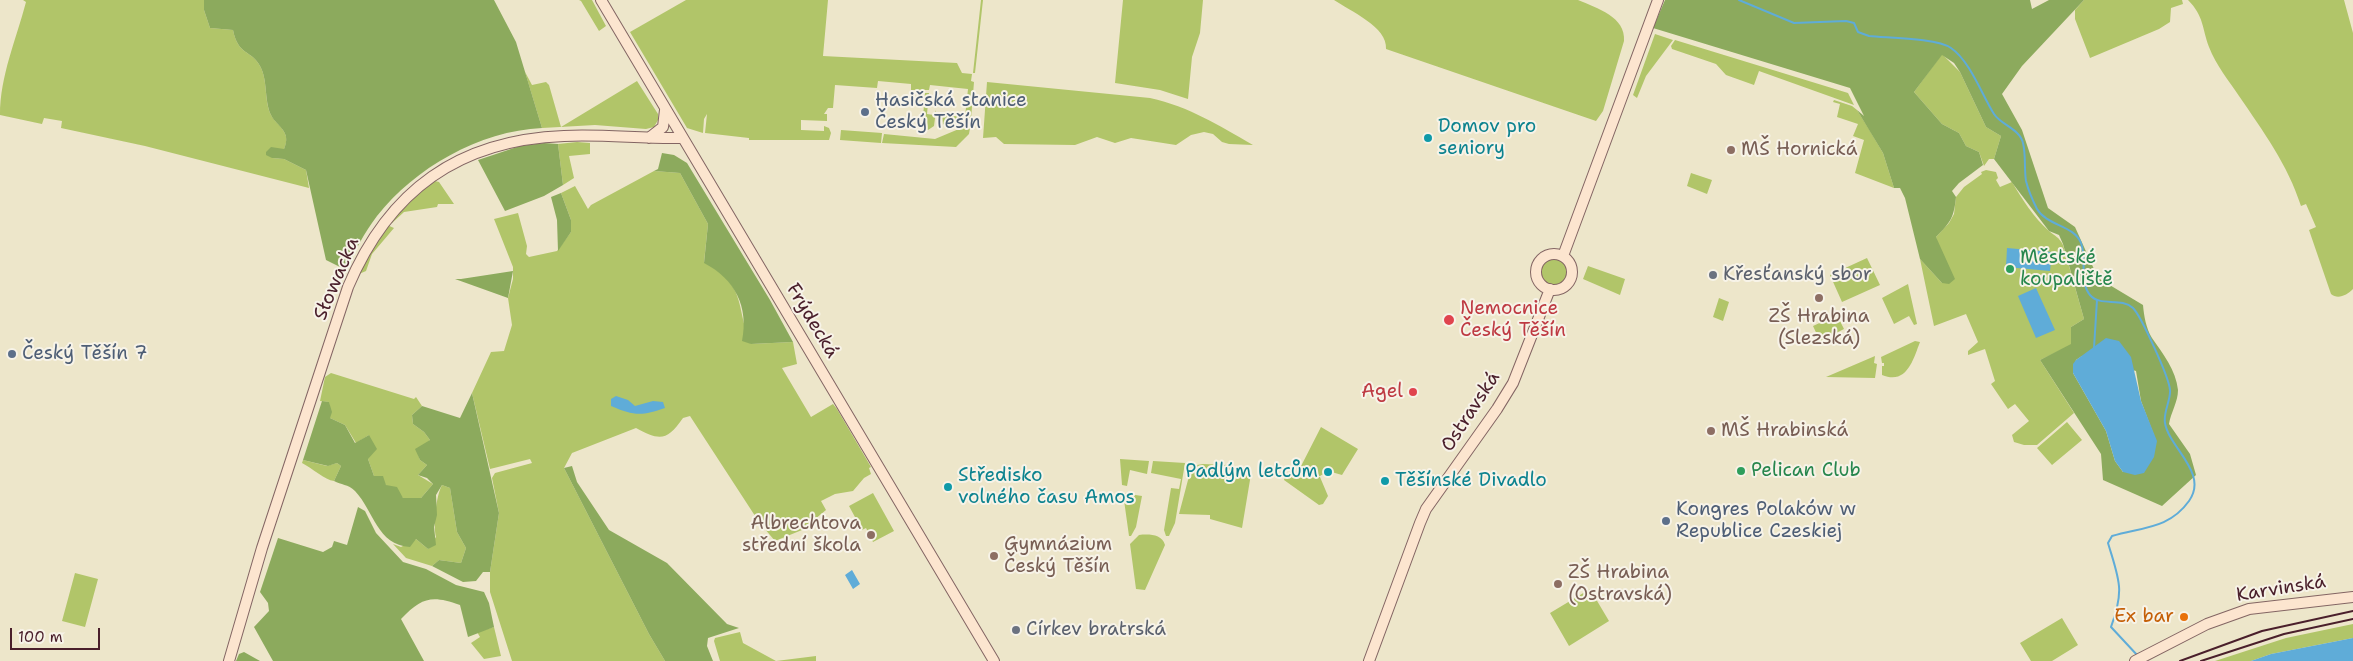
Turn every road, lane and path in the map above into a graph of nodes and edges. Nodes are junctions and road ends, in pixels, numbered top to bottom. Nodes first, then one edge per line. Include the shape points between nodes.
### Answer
1 (601, 0) edge
2 (1658, 0) edge
3 (664, 106) junction
4 (682, 138) junction
5 (647, 139) junction
6 (1563, 256) junction
7 (1550, 289) junction
8 (2353, 597) edge
9 (229, 661) edge
10 (994, 661) edge
11 (1369, 661) edge
12 (2135, 661) edge

1 - 3 street, Frýdecká
2 - 6 street
3 - 4 street, Frýdecká
3 - 5 street via 663,127
4 - 5 street, Słowacka
4 - 10 street, Frýdecká
5 - 9 street, Słowacka via 565,136 510,142 480,151 438,172 398,206 374,236 348,287 265,539
6 - 7 street via 1571,267 1570,280 1561,288
6 - 7 street via 1546,256 1537,268 1540,282
7 - 11 street, Ostravská via 1513,383 1426,510
8 - 12 street, Karvinská via 2249,609 2207,624

